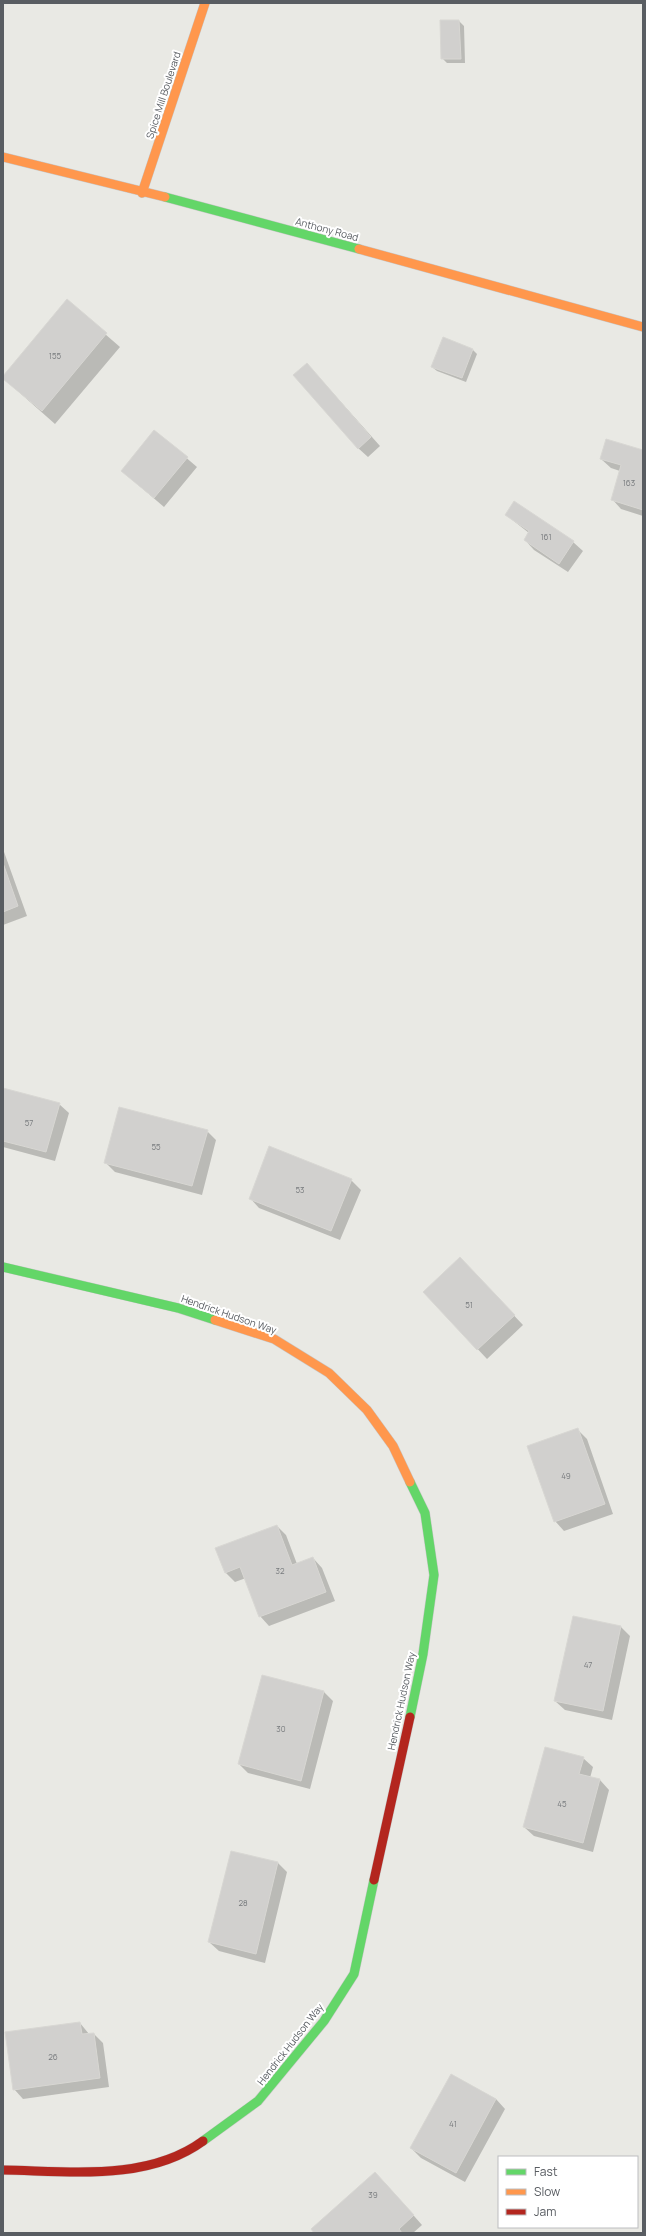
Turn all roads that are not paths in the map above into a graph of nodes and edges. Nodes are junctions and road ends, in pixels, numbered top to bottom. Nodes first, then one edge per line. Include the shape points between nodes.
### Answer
1 (204, 3) edge
2 (3, 157) edge
3 (142, 193) junction
4 (643, 327) edge
5 (3, 1267) edge
6 (3, 2170) edge

1 - 3 street, Spice Mill Boulevard
2 - 3 street, Anthony Road
3 - 4 street, Anthony Road via 240,216
5 - 6 street, Hendrick Hudson Way via 178,1308 274,1340 329,1373 367,1410 393,1446 425,1513 434,1575 422,1654 354,1974 324,2021 258,2101 199,2144 154,2165 112,2171

